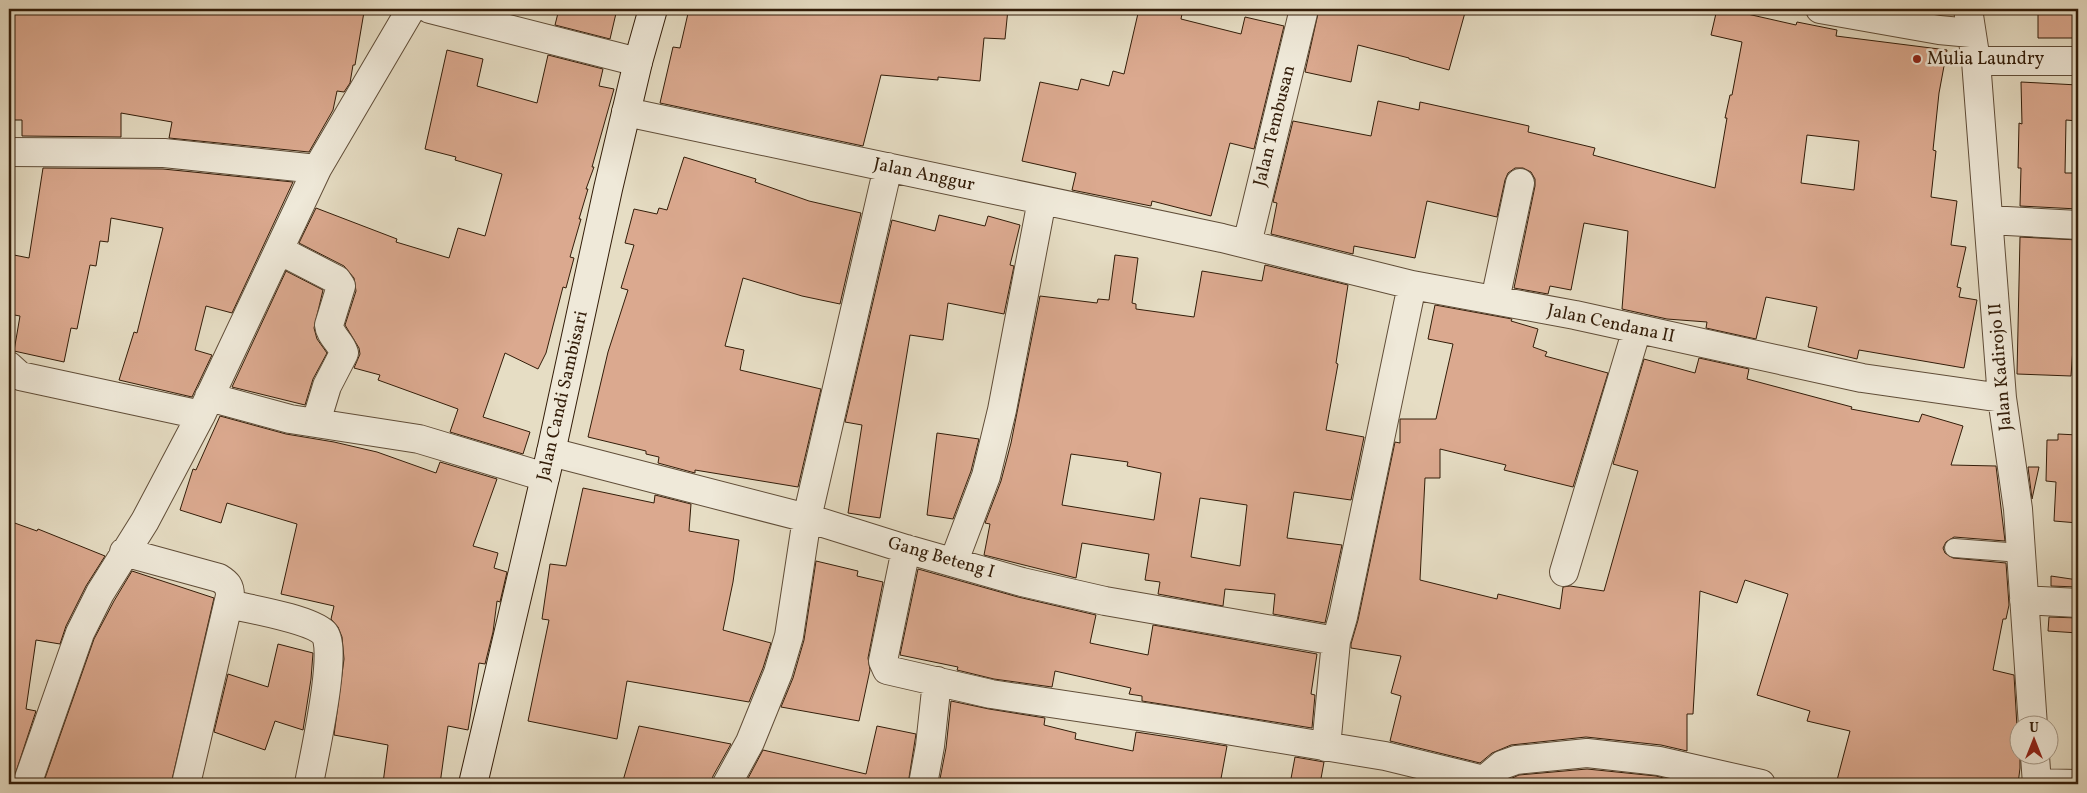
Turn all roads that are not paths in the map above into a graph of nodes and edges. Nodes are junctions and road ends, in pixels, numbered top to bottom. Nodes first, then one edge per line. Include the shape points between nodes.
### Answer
1 (411, 9) edge
2 (430, 9) edge
3 (654, 9) edge
4 (1304, 9) edge
5 (1820, 9) edge
6 (1969, 21) edge
7 (1976, 61) junction
8 (2078, 61) edge
9 (638, 62) junction
10 (626, 112) junction
11 (9, 152) edge
12 (888, 167) junction
13 (317, 169) junction
14 (1520, 183) dead end
15 (1042, 200) junction
16 (1989, 220) junction
17 (2078, 225) edge
18 (1234, 241) junction
19 (278, 250) junction
20 (1412, 285) junction
21 (1495, 300) junction
22 (1637, 329) junction
23 (9, 366) edge
24 (2002, 398) junction
25 (205, 406) junction
26 (316, 422) junction
27 (548, 465) junction
28 (807, 518) junction
29 (1954, 548) dead end
30 (906, 549) junction
31 (124, 552) junction
32 (2020, 553) junction
33 (954, 561) junction
34 (1564, 572) dead end
35 (2024, 600) junction
36 (2078, 602) edge
37 (228, 604) junction
38 (1336, 642) junction
39 (937, 681) junction
40 (2032, 716) edge
41 (1326, 747) junction
42 (2036, 766) edge
43 (1483, 782) edge
44 (478, 783) edge
45 (2037, 783) edge
46 (27, 784) edge
47 (186, 784) edge
48 (309, 784) edge
49 (728, 784) edge
50 (923, 784) edge
51 (1761, 784) edge
52 (2076, 784) edge

1 - 13 street
2 - 9 street
3 - 9 street, Jalan Candi Sambisari
4 - 18 street, Jalan Tembusan
5 - 6 street via 1939,30
6 - 7 street, Jalan Kadirojo II
7 - 8 street
7 - 16 street, Jalan Kadirojo II
9 - 10 street, Jalan Candi Sambisari
10 - 12 street, Jalan Anggur
10 - 27 street, Jalan Candi Sambisari
11 - 13 street via 164,153
12 - 15 street, Jalan Anggur
12 - 28 street
13 - 19 street
14 - 21 street
15 - 18 street, Jalan Anggur
15 - 33 street via 1002,410 986,476
16 - 17 street
16 - 24 street, Jalan Kadirojo II
18 - 20 street, Jalan Cendana II
19 - 25 street
19 - 26 street via 337,280 341,286 329,332 340,343 344,353 327,386
20 - 21 street, Jalan Cendana II
20 - 38 street
21 - 22 street, Jalan Cendana II
22 - 24 street, Jalan Cendana II via 1862,378
22 - 34 street
23 - 25 street, Gang Beteng I via 20,376
24 - 32 street, Jalan Kadirojo II via 2018,509
25 - 26 street, Gang Beteng I
25 - 31 street via 145,520
26 - 27 street, Gang Beteng I
27 - 28 street, Gang Beteng I
27 - 44 street, Jalan Candi Sambisari
28 - 30 street, Gang Beteng I
28 - 49 street via 792,619 778,673 750,742
29 - 32 lane
30 - 33 street, Gang Beteng I
30 - 39 street via 884,666 892,672
31 - 37 street via 219,578 230,589
31 - 46 street via 80,633
32 - 35 street, Jalan Kadirojo II
33 - 38 street, Gang Beteng I via 1022,582 1105,601
35 - 36 street
35 - 40 street, Jalan Kadirojo II
37 - 47 street
37 - 48 street via 311,624 325,633 329,675
38 - 41 street
39 - 41 street via 991,694
39 - 50 street
41 - 43 street via 1385,756
42 - 45 street
43 - 51 street via 1502,765 1516,760 1587,753 1659,761
45 - 52 street

